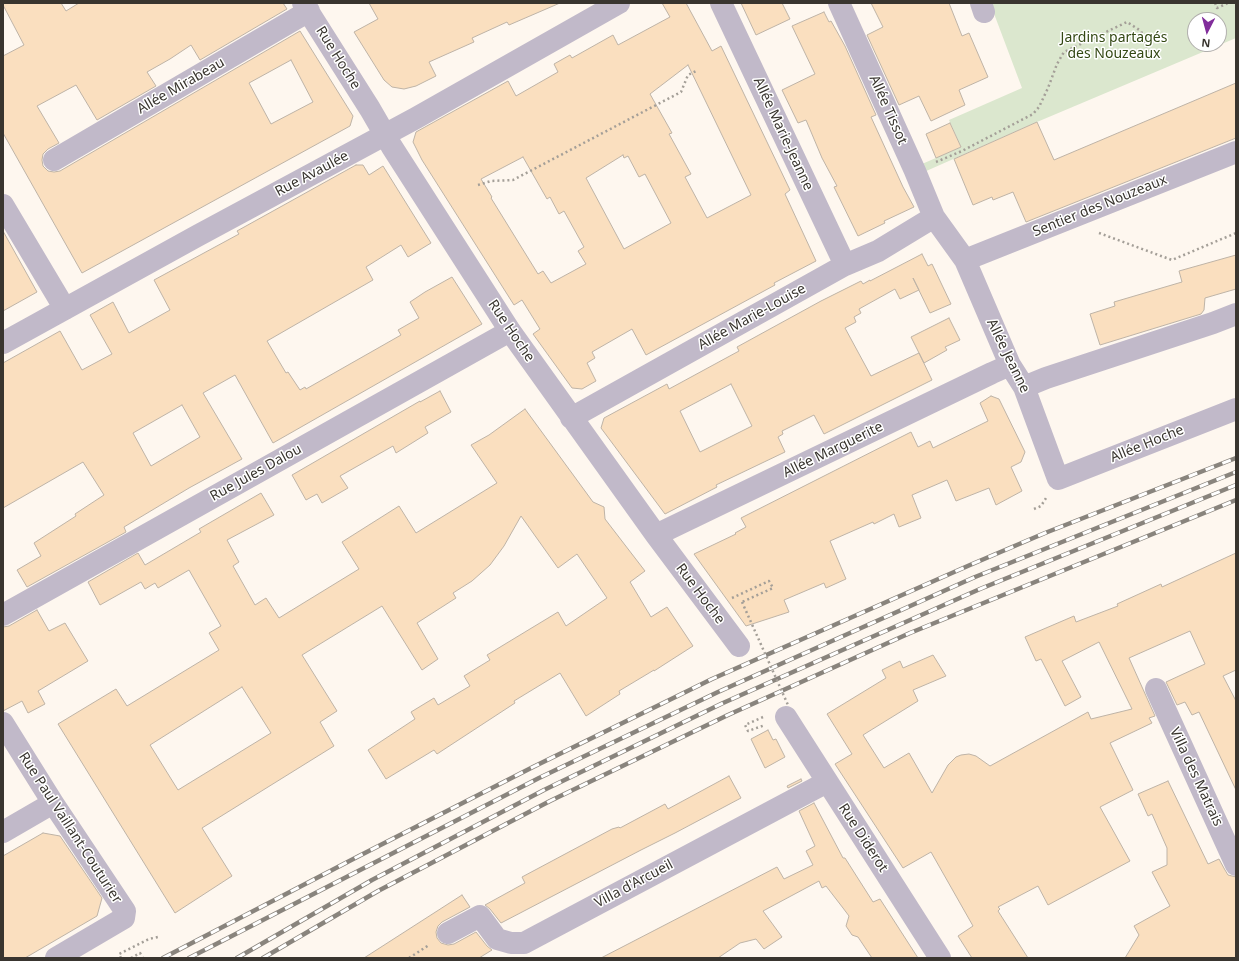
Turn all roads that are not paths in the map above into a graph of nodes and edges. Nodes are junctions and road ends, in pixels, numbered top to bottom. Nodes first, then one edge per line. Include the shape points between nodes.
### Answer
1 (619, 3) edge
2 (721, 3) edge
3 (839, 3) edge
4 (306, 7) edge
5 (386, 135) junction
6 (1236, 152) edge
7 (54, 160) dead end
8 (3, 205) edge
9 (934, 217) junction
10 (965, 260) junction
11 (846, 265) junction
12 (65, 309) junction
13 (1236, 314) edge
14 (510, 331) junction
15 (3, 343) edge
16 (1010, 365) junction
17 (1024, 387) junction
18 (1236, 409) edge
19 (571, 418) junction
20 (1058, 479) joint
21 (656, 535) junction
22 (3, 615) edge
23 (739, 646) dead end
24 (1156, 690) dead end
25 (787, 711) road end
26 (3, 723) edge
27 (827, 782) junction
28 (53, 803) junction
29 (3, 832) edge
30 (1236, 865) edge
31 (448, 933) dead end
32 (56, 958) edge
33 (940, 958) edge

1 - 5 street, Rue Avaulée
2 - 11 street, Allée Marie-Jeanne
3 - 9 street, Allée Tissot
4 - 5 street, Rue Hoche
4 - 7 street, Allée Mirabeau
5 - 12 street, Rue Avaulée
5 - 14 street, Rue Hoche
6 - 10 street, Sentier des Nouzeaux
8 - 12 street
9 - 10 street, Allée Jeanne
9 - 11 street, Allée Marie-Louise via 878,251
10 - 16 street, Allée Jeanne
11 - 19 street, Allée Marie-Louise
12 - 15 street, Rue Avaulée
13 - 17 street
14 - 19 street, Rue Hoche
14 - 22 street, Rue Jules Dalou
16 - 17 street, Allée Jeanne
16 - 21 street, Allée Marguerite
17 - 20 street, Allée Jeanne
18 - 20 street, Allée Hoche
19 - 21 street, Rue Hoche
21 - 23 street, Rue Hoche
24 - 30 street, Villa des Matrais
25 - 27 street, Rue Diderot
26 - 28 street, Rue Paul Vaillant-Couturier
27 - 31 street, Villa d'Arcueil via 524,942 511,943 497,939 480,916
27 - 33 street, Rue Diderot
28 - 29 street
28 - 32 street, Rue Paul Vaillant-Couturier via 125,911 124,918

